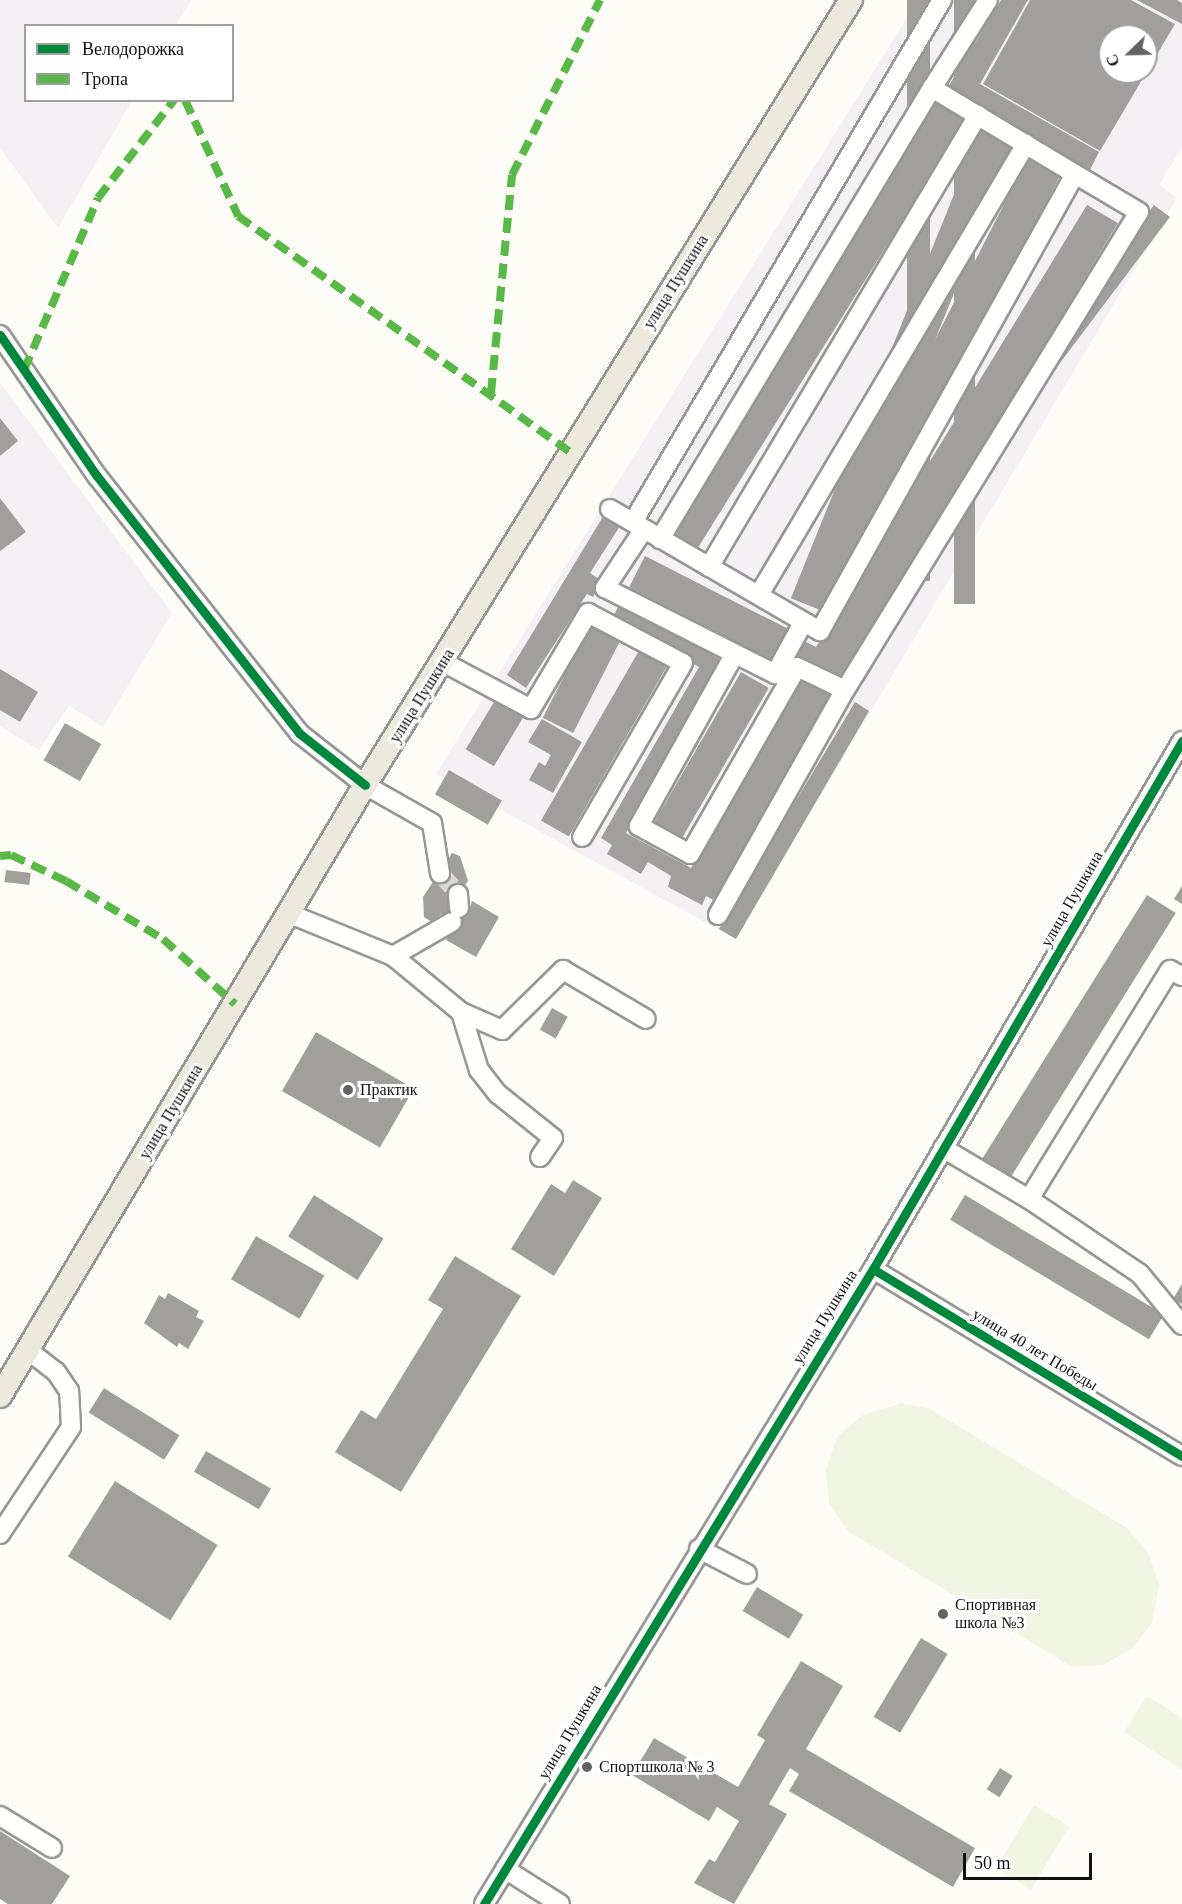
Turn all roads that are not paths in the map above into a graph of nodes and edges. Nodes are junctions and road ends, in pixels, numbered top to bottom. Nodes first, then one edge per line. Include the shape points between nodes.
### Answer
1 (850, 0) edge
2 (942, 0) edge
3 (988, 0) edge
4 (932, 88) junction
5 (978, 115) junction
6 (1026, 144) junction
7 (1075, 174) junction
8 (0, 335) edge
9 (610, 509) dead end
10 (639, 525) junction
11 (660, 539) junction
12 (709, 567) junction
13 (605, 588) junction
14 (760, 593) junction
15 (588, 613) junction
16 (803, 623) junction
17 (734, 656) junction
18 (443, 662) junction
19 (780, 677) junction
20 (845, 690) junction
21 (1182, 741) edge
22 (365, 785) junction
23 (582, 837) dead end
24 (440, 873) tunnel mouth
25 (456, 908) dead end
26 (290, 914) junction
27 (718, 915) dead end
28 (393, 956) junction
29 (1178, 969) edge
30 (461, 1012) junction
31 (646, 1019) dead end
32 (944, 1148) junction
33 (540, 1157) dead end
34 (1029, 1199) junction
35 (873, 1269) junction
36 (1182, 1325) edge
37 (28, 1350) junction
38 (0, 1396) edge
39 (1182, 1456) edge
40 (0, 1534) edge
41 (699, 1549) junction
42 (747, 1574) dead end
43 (0, 1816) edge
44 (52, 1848) dead end
45 (505, 1869) junction
46 (484, 1904) edge
47 (560, 1904) edge

1 - 18 main road, улица Пушкина
2 - 10 street
3 - 4 street
4 - 5 street
4 - 11 street
5 - 6 street
5 - 12 street
6 - 7 street
6 - 14 street
7 - 16 street via 820,631
7 - 20 street via 1139,212
8 - 22 street via 97,476 299,734
9 - 10 street
10 - 11 street
10 - 13 street
11 - 12 street
12 - 14 street
13 - 15 street
13 - 17 street
14 - 16 street
15 - 18 street via 531,710
15 - 23 street via 683,663
16 - 19 street
17 - 19 street
17 - 19 street via 639,826 690,854
18 - 22 main road, улица Пушкина
19 - 20 street via 796,667
20 - 27 street
21 - 32 street, улица Пушкина
22 - 24 street via 432,823
22 - 26 main road, улица Пушкина
25 - 28 street
26 - 28 street
26 - 37 main road, улица Пушкина
28 - 30 street
29 - 34 street
30 - 31 street via 502,1030 562,970
30 - 33 street via 479,1070 498,1094 553,1138
32 - 34 street
32 - 35 street, улица Пушкина
34 - 36 street via 1140,1274
35 - 39 street, улица 40 лет Победы
35 - 41 street, улица Пушкина
37 - 38 main road, улица Пушкина
37 - 40 street via 56,1372 69,1391 71,1427
41 - 42 street
41 - 45 street, улица Пушкина
43 - 44 street
45 - 46 street, улица Пушкина
45 - 47 street

